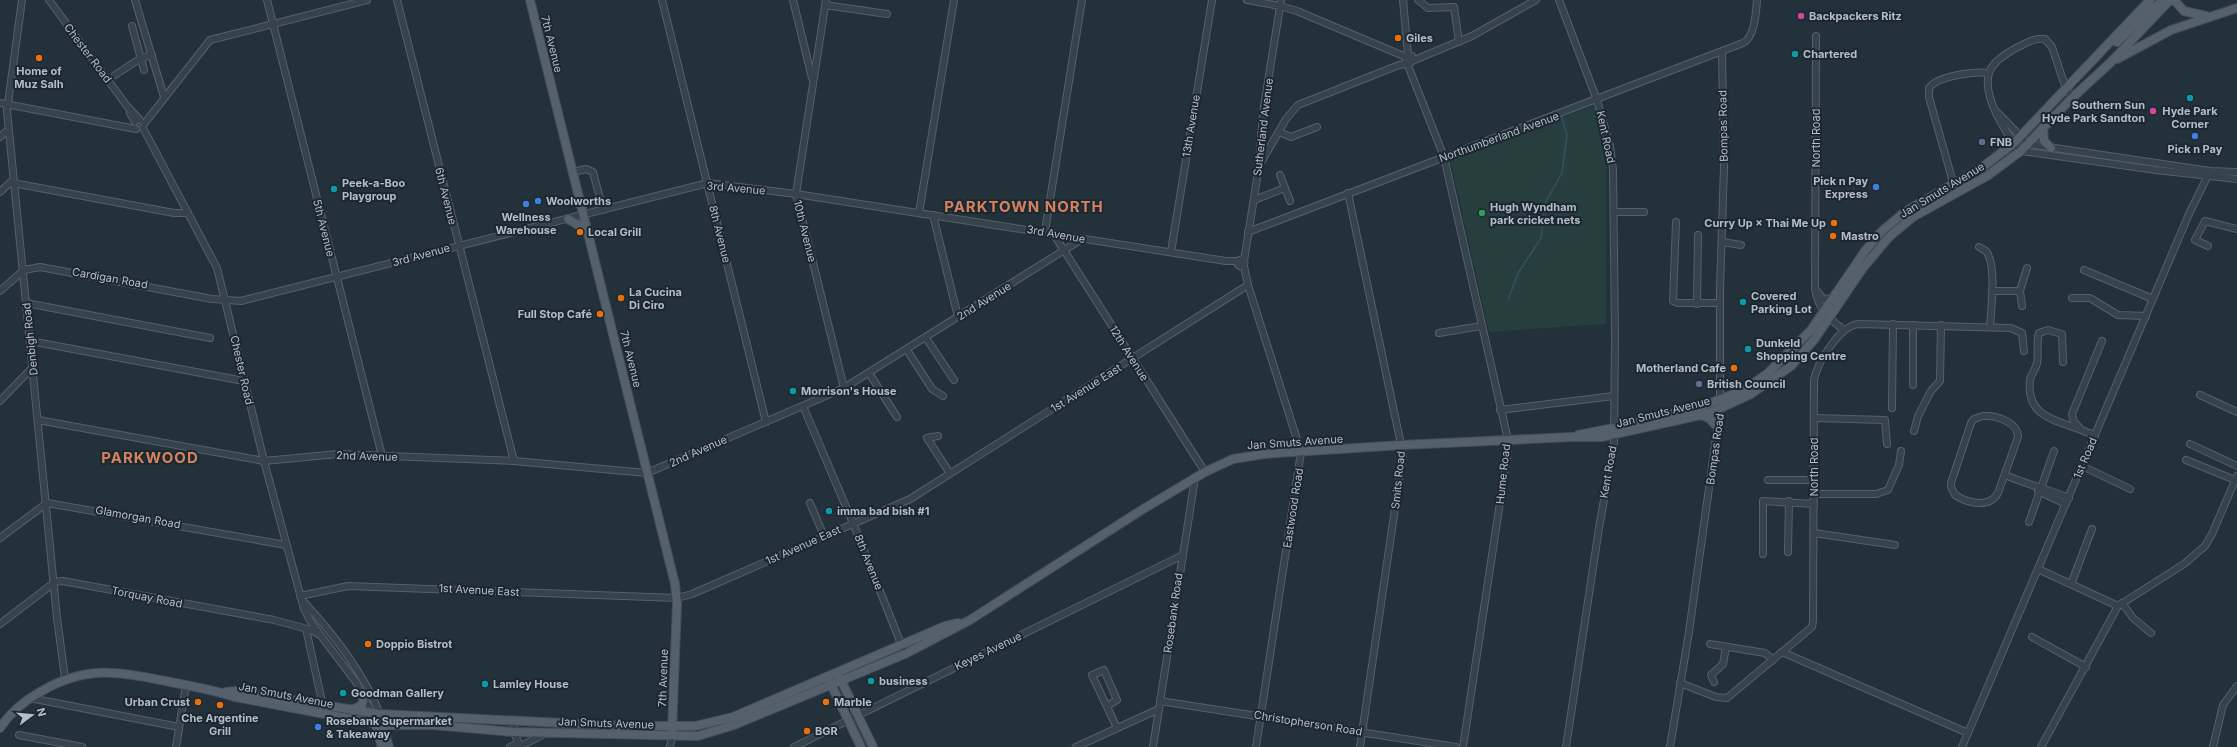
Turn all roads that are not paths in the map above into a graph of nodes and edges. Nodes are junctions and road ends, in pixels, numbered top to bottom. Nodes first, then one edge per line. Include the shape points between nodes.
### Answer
1 (22, 0) edge
2 (49, 0) edge
3 (135, 0) edge
4 (267, 0) edge
5 (367, 0) edge
6 (397, 0) edge
7 (530, 0) edge
8 (662, 0) edge
9 (793, 0) edge
10 (954, 0) edge
11 (1082, 0) edge
12 (1212, 0) edge
13 (1247, 0) edge
14 (1403, 0) edge
15 (1418, 0) edge
16 (1536, 0) edge
17 (1758, 0) edge
18 (2150, 0) edge
19 (2165, 0) edge
20 (2170, 0) edge
21 (2174, 0) edge
22 (1560, 2) edge
23 (826, 3) edge
24 (1281, 3) edge
25 (2237, 8) edge
26 (887, 14) dead end
27 (2209, 16) junction
28 (273, 23) junction
29 (132, 26) dead end
30 (1816, 36) dead end
31 (1459, 42) junction
32 (1722, 53) junction
33 (152, 55) junction
34 (140, 58) junction
35 (1409, 59) junction
36 (2110, 63) junction
37 (144, 70) dead end
38 (1989, 73) junction
39 (114, 75) dead end
40 (2076, 78) junction
41 (813, 81) junction
42 (2066, 89) junction
43 (164, 97) junction
44 (2072, 98) junction
45 (1598, 100) junction
46 (0, 103) edge
47 (7, 104) junction
48 (1996, 111) junction
49 (2056, 114) junction
50 (139, 125) junction
51 (1318, 127) dead end
52 (2043, 128) junction
53 (8, 130) junction
54 (1279, 132) junction
55 (0, 137) edge
56 (2024, 140) junction
57 (2014, 143) junction
58 (2051, 148) junction
59 (2021, 151) junction
60 (1444, 157) junction
61 (2171, 164) junction
62 (1259, 166) junction
63 (573, 172) junction
64 (2170, 172) junction
65 (2237, 172) edge
66 (2208, 174) junction
67 (1280, 175) dead end
68 (2237, 179) edge
69 (13, 181) junction
70 (708, 183) junction
71 (1952, 184) junction
72 (1285, 188) junction
73 (0, 192) edge
74 (1348, 193) junction
75 (1956, 193) junction
76 (796, 194) junction
77 (1254, 200) junction
78 (1290, 201) dead end
79 (603, 210) junction
80 (1614, 212) junction
81 (1644, 212) dead end
82 (188, 213) junction
83 (919, 213) junction
84 (584, 215) junction
85 (933, 215) junction
86 (568, 219) junction
87 (1676, 222) dead end
88 (2237, 228) edge
89 (1045, 231) junction
90 (588, 232) junction
91 (1248, 232) junction
92 (1053, 233) junction
93 (1698, 235) dead end
94 (1082, 239) junction
95 (1722, 242) junction
96 (459, 245) junction
97 (1741, 245) dead end
98 (2208, 246) dead end
99 (1979, 247) dead end
100 (1063, 251) junction
101 (1171, 252) junction
102 (1241, 263) junction
103 (2027, 268) dead end
104 (24, 270) junction
105 (2084, 270) dead end
106 (337, 278) junction
107 (1248, 286) junction
108 (1815, 288) junction
109 (0, 291) edge
110 (1992, 291) junction
111 (2020, 291) junction
112 (1834, 298) junction
113 (2072, 298) dead end
114 (2153, 299) junction
115 (226, 301) junction
116 (26, 303) junction
117 (1720, 303) junction
118 (1697, 304) junction
119 (2022, 306) dead end
120 (1826, 316) junction
121 (2146, 316) junction
122 (958, 317) junction
123 (1893, 324) junction
124 (1913, 325) junction
125 (1941, 325) junction
126 (1481, 326) junction
127 (1990, 327) junction
128 (1844, 330) junction
129 (1439, 333) dead end
130 (210, 338) dead end
131 (926, 338) junction
132 (2102, 340) dead end
133 (30, 341) junction
134 (907, 350) junction
135 (2024, 350) dead end
136 (1132, 359) junction
137 (2063, 362) dead end
138 (33, 367) junction
139 (869, 373) junction
140 (954, 380) dead end
141 (244, 381) junction
142 (1913, 385) dead end
143 (844, 388) junction
144 (2200, 395) dead end
145 (943, 396) dead end
146 (1614, 396) junction
147 (0, 401) edge
148 (1720, 405) junction
149 (803, 406) junction
150 (1892, 408) dead end
151 (1500, 410) junction
152 (2237, 412) edge
153 (1701, 415) junction
154 (897, 417) dead end
155 (1814, 418) junction
156 (38, 420) junction
157 (766, 422) junction
158 (1718, 428) junction
159 (2080, 428) junction
160 (1914, 431) dead end
161 (1614, 432) junction
162 (938, 436) dead end
163 (2095, 436) junction
164 (1508, 440) junction
165 (1887, 444) dead end
166 (2190, 444) dead end
167 (1402, 445) junction
168 (2054, 451) dead end
169 (1301, 452) junction
170 (1901, 452) dead end
171 (382, 456) junction
172 (2186, 460) dead end
173 (264, 461) junction
174 (514, 461) junction
175 (2082, 466) junction
176 (2237, 466) edge
177 (949, 472) junction
178 (1205, 472) junction
179 (648, 473) junction
180 (2004, 475) junction
181 (1195, 478) junction
182 (2236, 478) edge
183 (1768, 480) dead end
184 (1814, 480) junction
185 (2130, 489) dead end
186 (2041, 490) junction
187 (1814, 494) junction
188 (2069, 498) junction
189 (1789, 501) junction
190 (47, 503) junction
191 (810, 503) dead end
192 (1814, 504) junction
193 (2066, 504) junction
194 (2029, 522) dead end
195 (853, 523) junction
196 (2092, 529) dead end
197 (1814, 533) junction
198 (824, 536) junction
199 (0, 538) edge
200 (286, 545) junction
201 (1895, 545) dead end
202 (1788, 552) dead end
203 (1763, 554) dead end
204 (1183, 555) junction
205 (2038, 569) junction
206 (55, 582) junction
207 (2070, 584) junction
208 (311, 593) junction
209 (300, 598) junction
210 (677, 598) junction
211 (2120, 605) junction
212 (309, 608) junction
213 (970, 620) junction
214 (0, 624) edge
215 (306, 629) junction
216 (2151, 633) dead end
217 (2032, 637) dead end
218 (323, 638) junction
219 (1710, 644) dead end
220 (902, 645) junction
221 (1726, 647) junction
222 (1782, 652) junction
223 (904, 654) junction
224 (1772, 660) junction
225 (2086, 667) junction
226 (837, 671) junction
227 (828, 675) junction
228 (65, 678) junction
229 (840, 679) junction
230 (1714, 682) dead end
231 (1680, 683) junction
232 (831, 684) junction
233 (186, 685) junction
234 (2237, 686) edge
235 (220, 692) junction
236 (364, 697) junction
237 (30, 698) junction
238 (1160, 701) junction
239 (323, 706) junction
240 (1107, 706) junction
241 (1159, 709) junction
242 (350, 711) junction
243 (376, 713) junction
244 (1261, 715) junction
245 (857, 716) junction
246 (514, 721) junction
247 (848, 721) junction
248 (379, 724) junction
249 (404, 726) junction
250 (179, 727) junction
251 (673, 727) junction
252 (0, 728) edge
253 (1117, 728) junction
254 (1362, 731) junction
255 (514, 732) junction
256 (548, 732) junction
257 (1968, 733) junction
258 (19, 735) dead end
259 (672, 737) junction
260 (388, 744) edge
261 (519, 746) edge
262 (82, 747) edge
263 (176, 747) edge
264 (382, 747) edge
265 (510, 747) edge
266 (670, 747) edge
267 (794, 747) edge
268 (861, 747) edge
269 (873, 747) edge
270 (1076, 747) edge
271 (1153, 747) edge
272 (1256, 747) edge
273 (1360, 747) edge
274 (1456, 747) edge
275 (1463, 747) edge
276 (1566, 747) edge
277 (1670, 747) edge
278 (1962, 747) edge
279 (2041, 747) edge
280 (2213, 747) edge

1 - 47 street, Denbigh Road
2 - 50 street, Chester Road
3 - 33 street
4 - 28 street, 5th Avenue
5 - 28 street
6 - 96 street, 6th Avenue
7 - 63 main road, 7th Avenue
8 - 70 street, 8th Avenue
9 - 41 street
10 - 83 street
11 - 89 street
12 - 101 street, 13th Avenue
13 - 24 street
14 - 35 street
15 - 31 street via 1428,8 1454,8
16 - 31 street
17 - 32 street, Northumberland Avenue via 1748,40
18 - 40 main road, Jan Smuts Avenue
19 - 40 main road
20 - 36 main road, Jan Smuts Avenue
21 - 27 main road via 2188,14
22 - 45 street, Kent Road
23 - 26 street
23 - 41 street, 10th Avenue
24 - 35 street
24 - 62 street, Sutherland Avenue via 1263,113
25 - 27 main road
27 - 36 main road via 2171,30
28 - 43 street via 210,40
28 - 106 street, 5th Avenue
29 - 34 street
30 - 108 street, North Road
31 - 35 street
32 - 45 street, Northumberland Avenue
32 - 95 street, Bompas Road
33 - 34 street
33 - 43 street
34 - 37 street
34 - 39 street
35 - 54 street via 1302,103 1295,108
35 - 60 street, Hume Road via 1412,74
36 - 44 main road, Jan Smuts Avenue
38 - 42 street via 1995,63 2007,53 2043,38 2052,47
38 - 48 street via 1991,96
38 - 71 street via 1976,72 1946,78 1935,82 1929,88 1929,97
40 - 42 main road, Jan Smuts Avenue
41 - 76 street, 10th Avenue
42 - 44 street
42 - 56 main road, Jan Smuts Avenue
43 - 50 street via 151,115
44 - 49 main road, Jan Smuts Avenue
45 - 60 street, Northumberland Avenue
45 - 80 street, Kent Road via 1612,157
46 - 47 street
47 - 50 street via 125,127
47 - 53 street, Denbigh Road
48 - 56 street
48 - 57 street via 1998,119
49 - 52 main road, Jan Smuts Avenue
49 - 56 main road via 2043,120
50 - 82 street, Chester Road
51 - 54 street via 1292,137
52 - 56 main road, Jan Smuts Avenue
52 - 58 main road via 2044,141
53 - 55 street
53 - 69 street, Denbigh Road
54 - 62 street
56 - 57 main road, Jan Smuts Avenue
56 - 58 street
56 - 59 main road, Jan Smuts Avenue
57 - 59 street
57 - 71 main road, Jan Smuts Avenue via 1984,166
58 - 61 street
59 - 64 street
59 - 75 main road, Jan Smuts Avenue via 1987,176
60 - 74 street, Northumberland Avenue
60 - 126 street, Hume Road
61 - 64 street
61 - 66 street
62 - 77 street, Sutherland Avenue
63 - 79 street via 586,169 593,172
63 - 84 main road, 7th Avenue
64 - 66 street
65 - 66 street
66 - 68 street
66 - 114 street, 1st Road
67 - 72 street
69 - 73 street
69 - 82 street via 174,213
69 - 104 street, Denbigh Road
70 - 76 street, 3rd Avenue
70 - 79 street, 3rd Avenue
70 - 157 street, 8th Avenue
71 - 75 street
71 - 112 main road, Jan Smuts Avenue via 1919,202 1894,220 1865,251
72 - 77 street
72 - 78 street
74 - 91 street, Northumberland Avenue
74 - 167 street, Smits Road
75 - 120 main road, Jan Smuts Avenue via 1914,217 1889,237
76 - 83 street, 3rd Avenue
76 - 143 street, 10th Avenue
77 - 91 street, Sutherland Avenue
79 - 84 street, 3rd Avenue
80 - 81 street
80 - 146 street, Kent Road
82 - 115 street, Chester Road via 213,258
83 - 85 street, 3rd Avenue
84 - 86 street, 3rd Avenue
84 - 90 main road, 7th Avenue
85 - 89 street, 3rd Avenue
85 - 122 street
86 - 90 main road
86 - 96 street, 3rd Avenue
87 - 118 street via 1672,299 1676,303
88 - 98 street via 2205,221 2196,240
89 - 92 street, 3rd Avenue
90 - 179 main road, 7th Avenue
91 - 102 street, Sutherland Avenue
92 - 94 street, 3rd Avenue
92 - 100 street, 12th Avenue
93 - 118 street
94 - 100 street, 2nd Avenue
94 - 101 street, 3rd Avenue
95 - 97 street
95 - 117 street, Bompas Road
96 - 106 street, 3rd Avenue
96 - 174 street, 6th Avenue
99 - 110 street via 1990,256
100 - 122 street, 2nd Avenue
100 - 136 street, 12th Avenue
101 - 102 street, 3rd Avenue
102 - 107 street, Eastwood Road
103 - 111 street
104 - 109 street
104 - 115 street, Cardigan Road via 36,266 52,268
104 - 116 street, Denbigh Road
105 - 114 street
106 - 115 street, 3rd Avenue via 241,301
106 - 171 street, 5th Avenue
107 - 136 street, 1st Avenue East
107 - 169 street, Eastwood Road
108 - 112 street via 1822,299
108 - 120 street, North Road via 1818,302
110 - 111 street
110 - 127 street
111 - 119 street
112 - 120 main road, Jan Smuts Avenue
113 - 121 street via 2090,298 2113,314
114 - 121 street, 1st Road
115 - 141 street, Chester Road
116 - 130 street
116 - 133 street, Denbigh Road
117 - 118 street
117 - 148 street, Bompas Road
120 - 128 street
120 - 148 main road, Jan Smuts Avenue via 1776,366
121 - 163 street, 1st Road
122 - 131 street, 2nd Avenue
123 - 124 street
123 - 128 street via 1854,324
123 - 150 street
124 - 125 street
124 - 142 street
125 - 127 street
125 - 160 street via 1940,381 1932,389 1918,416
126 - 129 street
126 - 151 street, Hume Road
127 - 135 street via 2020,331
128 - 155 street, North Road via 1815,373
131 - 134 street, 2nd Avenue
131 - 140 street
132 - 159 street via 2072,414 2074,422
133 - 138 street, Denbigh Road
133 - 141 street
134 - 139 street, 2nd Avenue
134 - 145 street via 932,389
136 - 177 street, 1st Avenue East
136 - 178 street, 12th Avenue
137 - 159 street via 2062,334 2052,331 2039,333 2037,365 2030,380 2032,403 2043,416
138 - 147 street
138 - 156 street, Denbigh Road
139 - 143 street, 2nd Avenue
139 - 154 street
141 - 173 street, Chester Road
143 - 149 street, 2nd Avenue
144 - 152 street
146 - 151 street
146 - 161 street, Kent Road
148 - 153 main road, Jan Smuts Avenue
148 - 158 street, Bompas Road
148 - 161 main road, Jan Smuts Avenue
149 - 157 street, 2nd Avenue
149 - 195 street, 8th Avenue
151 - 164 street, Hume Road
153 - 158 main road via 1709,418
153 - 161 main road, Jan Smuts Avenue
155 - 165 street via 1885,420
155 - 184 street, North Road
156 - 173 street, 2nd Avenue
156 - 190 street, Denbigh Road
157 - 179 street, 2nd Avenue
158 - 231 street, Bompas Road
159 - 163 street
161 - 164 main road, Jan Smuts Avenue
161 - 276 street, Kent Road
162 - 177 street via 927,438
163 - 175 street, 1st Road
164 - 167 main road, Jan Smuts Avenue
164 - 275 street, Hume Road via 1508,456
166 - 176 street
167 - 169 main road, Jan Smuts Avenue
167 - 254 street, Smits Road via 1402,461
168 - 186 street
169 - 178 main road, Jan Smuts Avenue via 1248,455 1222,463
169 - 244 street, Eastwood Road
170 - 187 street via 1899,466 1888,490 1876,494
171 - 173 street, 2nd Avenue via 338,454
171 - 174 street, 2nd Avenue
172 - 182 street
173 - 200 street, Chester Road
174 - 179 street, 2nd Avenue
175 - 185 street
175 - 188 street, 1st Road
177 - 195 street, 1st Avenue East via 910,499
178 - 181 main road, Jan Smuts Avenue
179 - 210 main road, 7th Avenue
180 - 180 street via 2018,437 2016,429 2011,424 1991,416 1978,417 1969,428 1950,482 1952,491 1959,497 1987,503 1996,496
180 - 186 street
181 - 204 street, Rosebank Road
181 - 213 main road, Jan Smuts Avenue
182 - 211 street via 2205,546 2184,564
183 - 184 street
184 - 187 street, North Road
186 - 188 street
186 - 193 street
186 - 194 street
187 - 192 street, North Road
188 - 193 street, 1st Road
189 - 192 street
189 - 202 street
189 - 203 street via 1763,501
190 - 199 street
190 - 200 street, Glamorgan Road
190 - 206 street, Denbigh Road
191 - 198 street
192 - 197 street, North Road
193 - 205 street, 1st Road
195 - 198 street, 1st Avenue East
195 - 220 street, 8th Avenue
196 - 207 street
197 - 201 street
197 - 222 street, North Road via 1813,624 1810,630
198 - 210 street, 1st Avenue East via 692,594
200 - 209 street, Chester Road
204 - 238 street, Rosebank Road
204 - 245 street, Keyes Avenue
205 - 207 street
205 - 257 street, 1st Road
206 - 214 street
206 - 215 street, Torquay Road via 63,581 274,620
206 - 228 street, Denbigh Road
207 - 211 street
208 - 209 street, 1st Avenue East
208 - 210 street, 1st Avenue East via 334,587 366,586
208 - 212 street
209 - 212 street, Chester Road
209 - 218 street, Chester Road via 308,617
210 - 251 main road, 7th Avenue
211 - 216 street
211 - 225 street
212 - 243 street, Chester Road via 363,678
213 - 220 main road, Jan Smuts Avenue via 945,626
213 - 223 main road, Jan Smuts Avenue
215 - 218 street, Torquay Road
215 - 239 street
217 - 225 street
218 - 236 street, Chester Road
219 - 221 street
220 - 223 street, 8th Avenue
220 - 226 main road, Jan Smuts Avenue
221 - 224 street via 1765,653
221 - 230 street via 1723,664 1711,675
222 - 224 street, North Road
222 - 257 street
223 - 229 main road, Jan Smuts Avenue
224 - 231 street, North Road via 1727,698 1716,697
225 - 279 street
226 - 227 main road, Jan Smuts Avenue
226 - 229 main road
227 - 232 main road
227 - 251 main road, Jan Smuts Avenue via 733,717 695,726
228 - 233 main road, Jan Smuts Avenue via 104,672 130,674
228 - 237 main road, Jan Smuts Avenue
229 - 232 main road, Jan Smuts Avenue
229 - 245 main road
231 - 277 street, Bompas Road
232 - 247 main road
232 - 259 main road, Jan Smuts Avenue via 714,732 698,736
233 - 235 main road, Jan Smuts Avenue
233 - 250 street
234 - 280 street via 2223,705
235 - 239 main road, Jan Smuts Avenue via 236,692
235 - 248 main road, Jan Smuts Avenue
236 - 242 main road via 361,706
236 - 243 street, Chester Road
237 - 250 street
237 - 252 main road, Jan Smuts Avenue via 13,712
238 - 241 street, Rosebank Road
238 - 244 street, Christopherson Road
239 - 242 main road, Jan Smuts Avenue
240 - 240 street via 1118,700 1104,670 1101,670 1092,675
240 - 253 street
241 - 253 street
241 - 271 street, Rosebank Road
242 - 243 main road, Jan Smuts Avenue
243 - 246 main road, Jan Smuts Avenue
243 - 248 main road
244 - 254 street, Christopherson Road
244 - 272 street, Eastwood Road
245 - 247 street, Keyes Avenue
245 - 269 main road
246 - 251 main road, Jan Smuts Avenue
246 - 255 street
247 - 267 street, Keyes Avenue
247 - 268 main road
248 - 249 main road, Jan Smuts Avenue
248 - 260 main road
248 - 264 main road
249 - 255 main road, Jan Smuts Avenue via 433,725
249 - 260 main road via 391,731
250 - 263 street
251 - 259 main road, 7th Avenue
253 - 270 street
254 - 273 street, Smits Road
254 - 274 street, Christopherson Road
255 - 256 main road, Jan Smuts Avenue
255 - 261 street
256 - 259 main road, Jan Smuts Avenue
256 - 261 street
257 - 278 street, 1st Road
258 - 262 street
259 - 266 street
261 - 265 street

